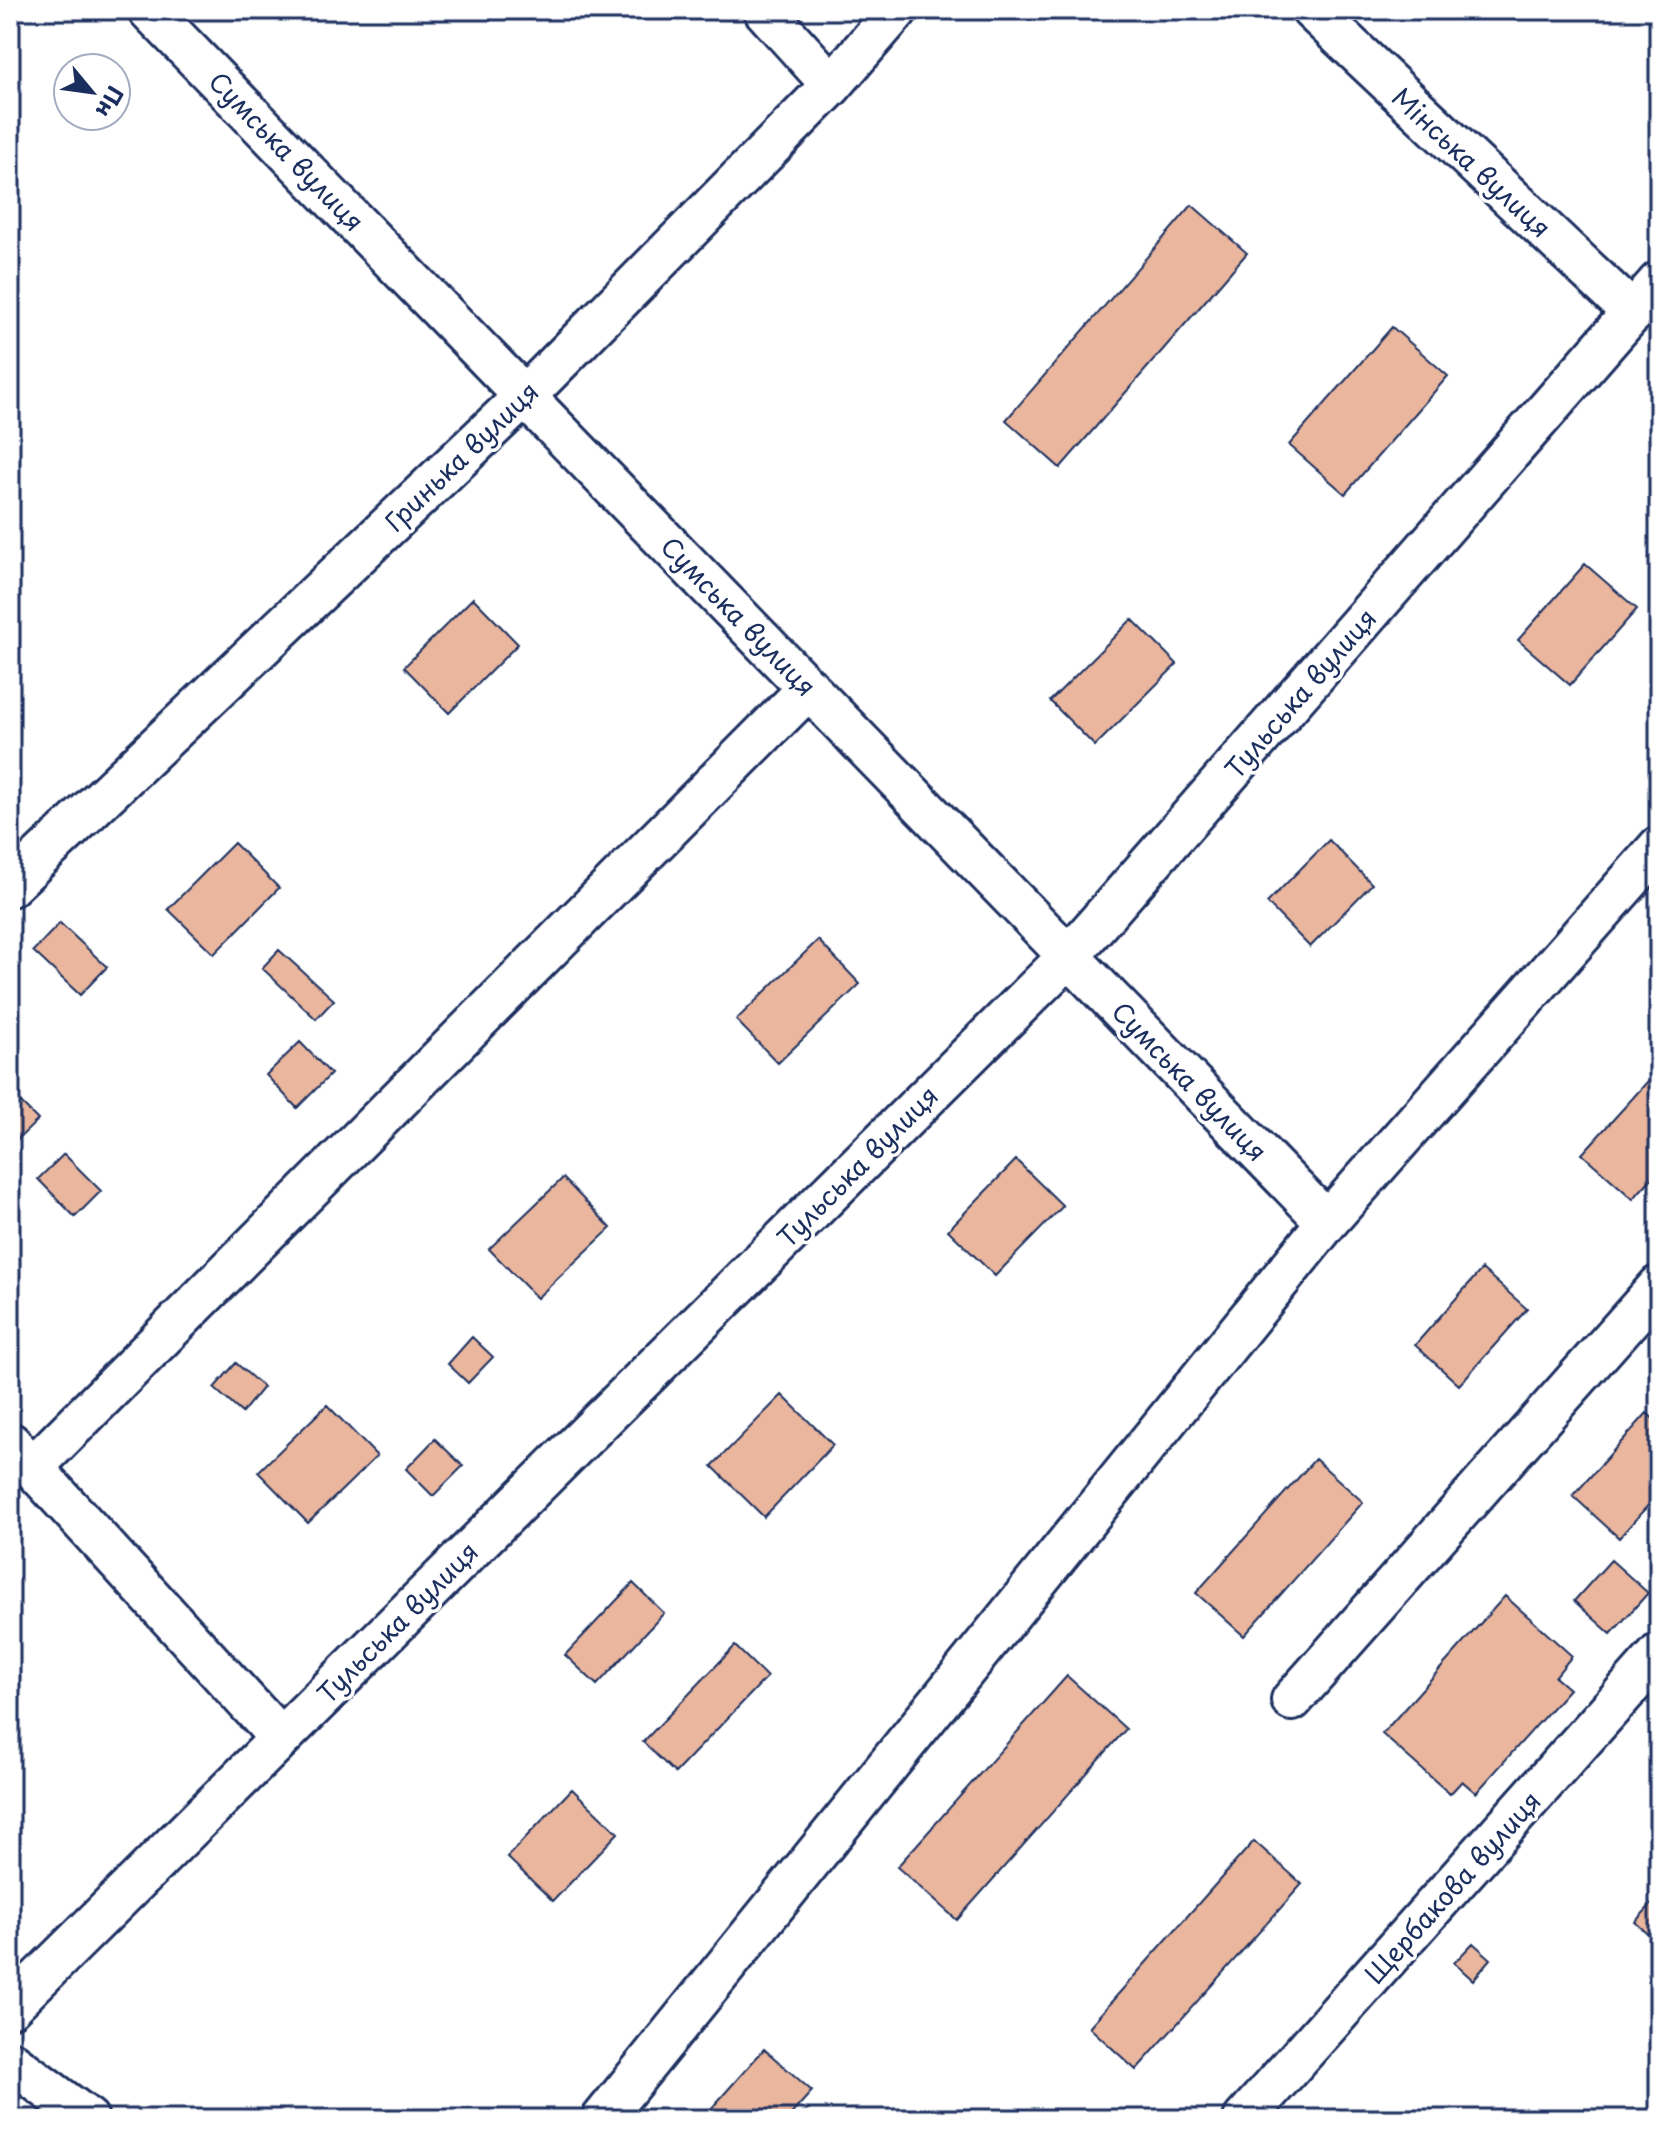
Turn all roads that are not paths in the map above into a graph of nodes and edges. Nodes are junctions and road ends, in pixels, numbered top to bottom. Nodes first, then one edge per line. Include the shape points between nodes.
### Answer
1 (149, 10) edge
2 (764, 10) edge
3 (897, 10) edge
4 (1312, 10) edge
5 (832, 85) junction
6 (1659, 282) edge
7 (1633, 313) junction
8 (525, 396) junction
9 (809, 688) junction
10 (1659, 847) edge
11 (10, 886) edge
12 (1069, 956) junction
13 (1327, 1222) junction
14 (1659, 1286) edge
15 (21, 1456) edge
16 (1659, 1654) edge
17 (1292, 1700) dead end
18 (280, 1738) junction
19 (10, 2007) edge
20 (10, 2061) edge
21 (88, 2119) edge
22 (602, 2119) edge
23 (1244, 2119) edge

1 - 8 street, Сумська вулиця
2 - 5 street
3 - 5 street, Гринька вулиця
4 - 7 street, Мінська вулиця
5 - 8 street, Гринька вулиця
6 - 7 street, Тульська вулиця
7 - 12 street, Тульська вулиця
8 - 9 street, Сумська вулиця
8 - 11 street, Гринька вулиця
9 - 12 street, Сумська вулиця
9 - 15 street
10 - 13 street
12 - 13 street, Сумська вулиця
12 - 18 street, Тульська вулиця
13 - 22 street
14 - 17 street
15 - 18 street
16 - 23 street, Щербакова вулиця
18 - 19 street, Тульська вулиця
20 - 21 street

